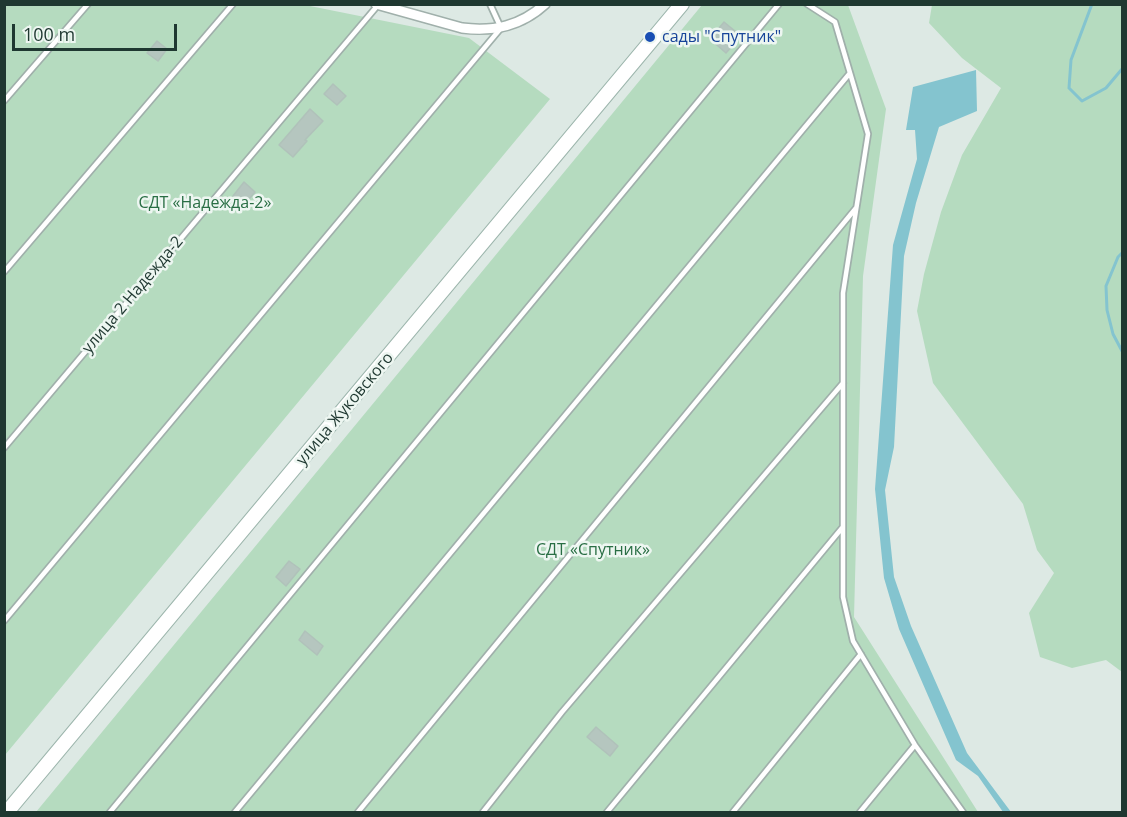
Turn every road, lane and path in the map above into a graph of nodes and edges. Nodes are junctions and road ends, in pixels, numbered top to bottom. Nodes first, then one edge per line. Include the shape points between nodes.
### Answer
1 (88, 4) edge
2 (233, 4) edge
3 (490, 4) edge
4 (546, 4) edge
5 (682, 4) edge
6 (779, 4) edge
7 (807, 4) edge
8 (377, 5) edge
9 (501, 28) junction
10 (850, 73) junction
11 (4, 101) edge
12 (857, 207) junction
13 (4, 272) edge
14 (843, 383) junction
15 (4, 448) edge
16 (843, 527) junction
17 (4, 621) edge
18 (861, 654) junction
19 (915, 745) junction
20 (8, 813) edge
21 (110, 813) edge
22 (235, 813) edge
23 (358, 813) edge
24 (483, 813) edge
25 (607, 813) edge
26 (733, 813) edge
27 (861, 813) edge
28 (963, 813) edge

1 - 11 lane
2 - 13 lane
3 - 9 lane
4 - 9 street via 522,21
5 - 20 main road, улица Жуковского
6 - 21 lane
7 - 10 lane via 835,22
8 - 9 street via 462,28
8 - 15 lane, улица 2 Надежда-2
9 - 17 lane
10 - 12 lane via 868,134
10 - 22 lane
12 - 14 lane via 843,293
12 - 23 lane
14 - 16 lane
14 - 24 lane via 562,712
16 - 18 lane via 843,597 853,640
16 - 25 lane
18 - 19 lane
18 - 26 lane
19 - 27 lane
19 - 28 lane

